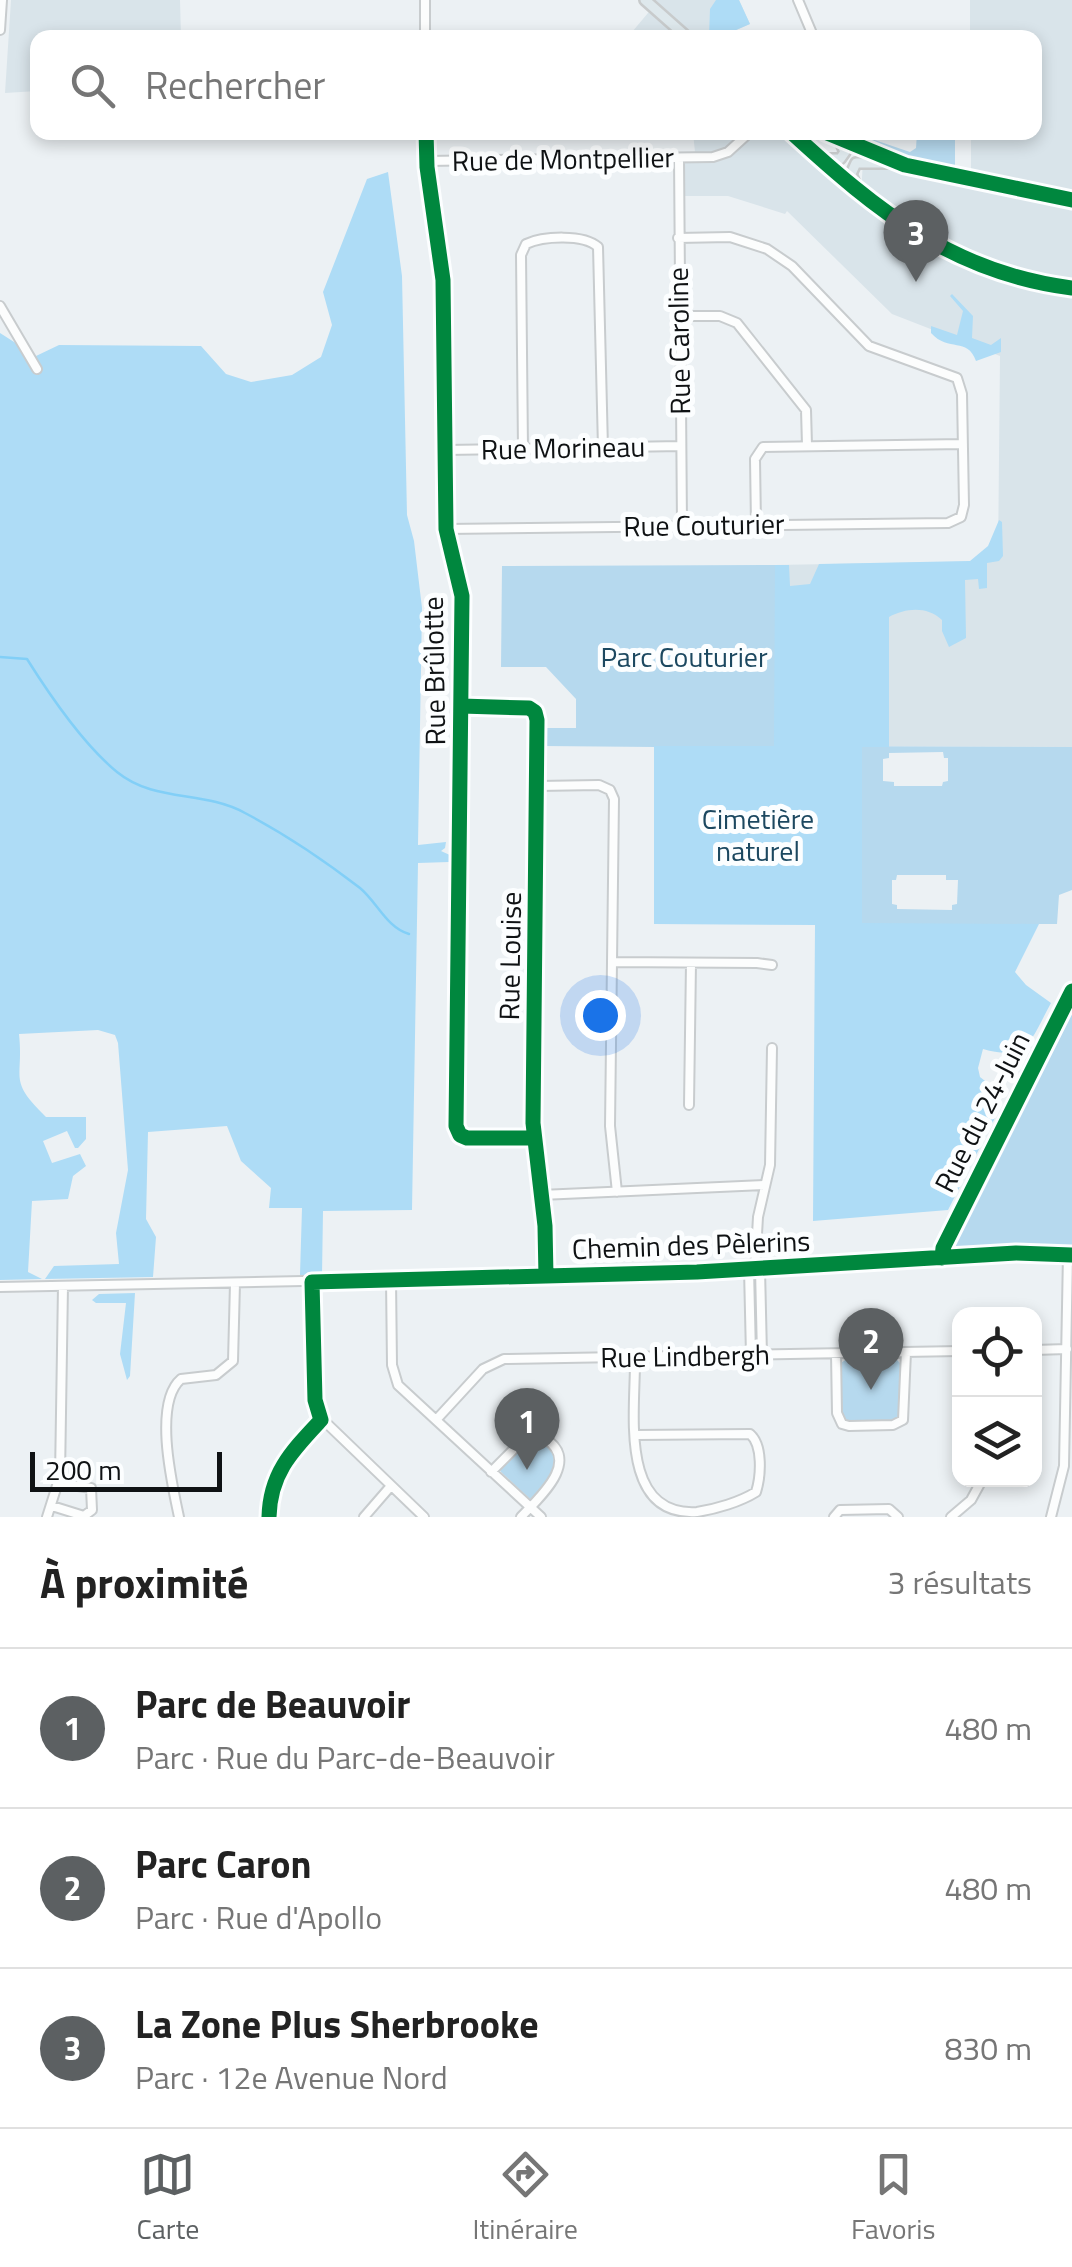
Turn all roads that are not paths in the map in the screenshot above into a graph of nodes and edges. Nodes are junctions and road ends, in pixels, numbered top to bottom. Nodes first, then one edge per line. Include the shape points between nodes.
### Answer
1 (2, 0) edge
2 (425, 0) edge
3 (645, 0) edge
4 (798, 0) edge
5 (0, 30) edge
6 (425, 30) edge
7 (679, 30) edge
8 (811, 30) edge
9 (426, 140) edge
10 (741, 140) edge
11 (800, 140) edge
12 (840, 140) joint
13 (852, 140) edge
14 (854, 146) junction
15 (678, 158) junction
16 (819, 158) junction
17 (427, 161) junction
18 (905, 166) junction
19 (861, 194) junction
20 (1072, 200) edge
21 (678, 238) junction
22 (1072, 288) edge
23 (0, 306) edge
24 (679, 316) junction
25 (37, 369) dead end
26 (963, 444) junction
27 (808, 445) junction
28 (681, 446) junction
29 (603, 448) junction
30 (523, 449) junction
31 (446, 450) junction
32 (756, 524) junction
33 (682, 525) junction
34 (446, 528) junction
35 (461, 706) junction
36 (538, 786) junction
37 (612, 962) junction
38 (691, 963) junction
39 (772, 966) dead end
40 (1072, 991) edge
41 (772, 1048) dead end
42 (689, 1105) dead end
43 (534, 1138) junction
44 (766, 1185) junction
45 (616, 1192) junction
46 (542, 1195) junction
47 (1070, 1255) edge
48 (942, 1258) junction
49 (754, 1269) junction
50 (546, 1276) junction
51 (391, 1280) junction
52 (312, 1282) junction
53 (236, 1283) junction
54 (63, 1286) junction
55 (0, 1287) edge
56 (1067, 1348) junction
57 (1042, 1350) edge
58 (952, 1351) edge
59 (906, 1352) junction
60 (836, 1354) junction
61 (751, 1355) junction
62 (762, 1355) junction
63 (635, 1357) junction
64 (321, 1420) junction
65 (436, 1420) junction
66 (636, 1435) junction
67 (492, 1472) junction
68 (59, 1483) junction
69 (390, 1487) junction
70 (978, 1487) edge
71 (52, 1506) junction
72 (530, 1507) junction
73 (47, 1517) edge
74 (178, 1517) edge
75 (270, 1517) edge
76 (364, 1517) edge
77 (424, 1517) edge
78 (522, 1517) edge
79 (541, 1517) edge
80 (834, 1517) edge
81 (898, 1517) edge
82 (951, 1517) edge
83 (1051, 1517) edge

1 - 5 street
2 - 6 street
3 - 7 main road
4 - 8 street
9 - 17 street, Rue Brûlotte
10 - 15 street, Rue de Montpellier via 724,154
11 - 16 main road
12 - 14 main road
12 - 16 main road via 840,159
13 - 14 street
14 - 18 main road
15 - 17 street, Rue de Montpellier
15 - 21 street, Rue Caroline
16 - 19 main road
17 - 31 street, Rue Brûlotte via 443,280
18 - 19 main road via 856,163 852,178
18 - 20 main road
19 - 22 main road via 959,258
21 - 24 street, Rue Caroline
21 - 26 street via 730,237 768,249 869,346 957,378
23 - 25 street
24 - 27 street via 737,323 806,410
24 - 28 street, Rue Caroline
26 - 27 street
26 - 32 street, Rue Couturier via 964,505 961,517 948,523
27 - 32 street via 771,446 756,454
28 - 29 street, Rue Morineau
28 - 33 street, Rue Caroline
29 - 30 street, Rue Morineau
29 - 30 street via 598,247 588,240 538,240 526,244 522,255
30 - 31 street, Rue Morineau
31 - 34 street, Rue Brûlotte
32 - 33 street, Rue Couturier
33 - 34 street, Rue Couturier
34 - 35 street, Rue Brûlotte via 462,596
35 - 36 street, Rue Louise via 535,712
35 - 43 street, Rue Brûlotte via 457,1131 468,1138
36 - 37 street via 599,785 613,794
36 - 43 street, Rue Louise
37 - 38 street
37 - 45 street
38 - 39 street
38 - 42 street
40 - 48 street, Rue du 24-Juin
41 - 44 street
43 - 46 street, Rue Louise
44 - 45 street
44 - 49 street
45 - 46 street
46 - 50 street, Rue Louise
47 - 48 street, Chemin des Pèlerins
47 - 56 street
48 - 49 street, Chemin des Pèlerins
49 - 50 street, Chemin des Pèlerins
49 - 61 street
49 - 62 street
50 - 51 street, Chemin des Pèlerins
51 - 52 street, Chemin des Pèlerins
51 - 65 street via 393,1373
52 - 53 street, Chemin des Pèlerins
52 - 64 street
53 - 54 street, Chemin des Pèlerins
53 - 74 street via 233,1360 216,1374 181,1380 168,1398 168,1464
54 - 55 street, Chemin des Pèlerins
54 - 68 street
56 - 57 street
56 - 83 street via 1064,1466
58 - 59 street, Rue Lindbergh
59 - 60 street, Rue Lindbergh
59 - 60 street via 903,1420 893,1426 842,1424 836,1413
60 - 62 street, Rue Lindbergh
61 - 62 street, Rue Lindbergh
61 - 63 street, Rue Lindbergh
63 - 65 street, Rue Lindbergh via 498,1360
63 - 66 street
64 - 69 street
64 - 75 street via 279,1468
65 - 67 street
66 - 66 street via 642,1486 668,1511 710,1510 758,1488 757,1440 750,1434
67 - 72 street
67 - 72 street via 524,1440 550,1440 558,1471
68 - 71 street
68 - 71 street via 91,1488 92,1510 84,1516
69 - 76 street
69 - 77 street
70 - 82 street
71 - 73 street
72 - 78 street
72 - 79 street
80 - 81 street via 840,1510 885,1509

